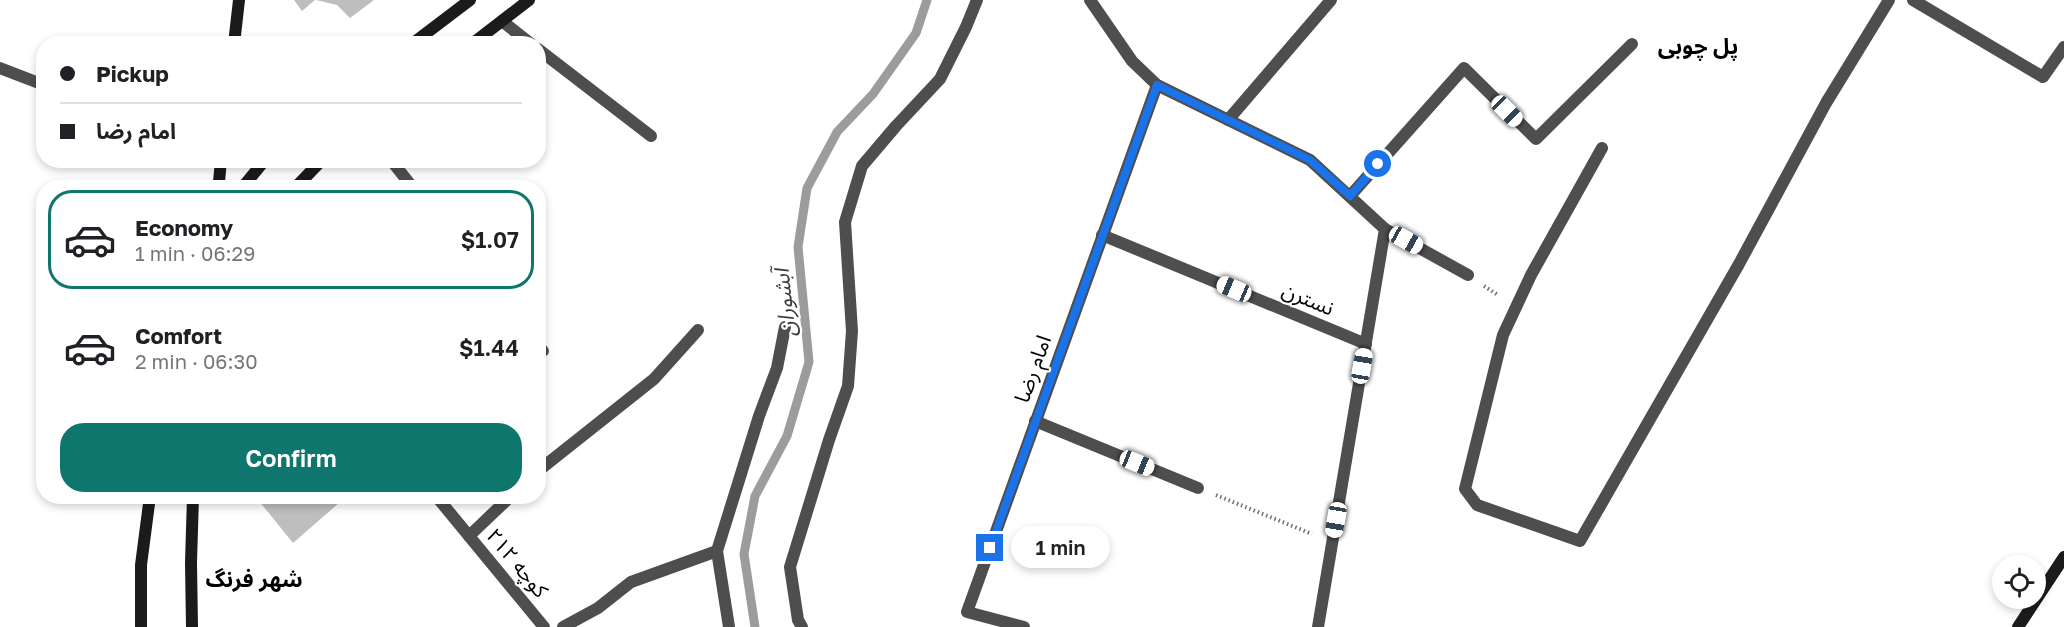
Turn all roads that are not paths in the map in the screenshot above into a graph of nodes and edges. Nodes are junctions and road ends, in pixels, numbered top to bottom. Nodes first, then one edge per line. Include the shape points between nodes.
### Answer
1 (238, 0) edge
2 (470, 0) edge
3 (529, 0) edge
4 (977, 0) edge
5 (1090, 0) edge
6 (1331, 0) edge
7 (1889, 0) edge
8 (1913, 0) edge
9 (502, 21) junction
10 (235, 36) edge
11 (423, 36) edge
12 (482, 36) edge
13 (521, 36) edge
14 (1632, 44) dead end
15 (2064, 46) edge
16 (546, 55) edge
17 (0, 68) edge
18 (36, 82) edge
19 (1157, 85) junction
20 (1228, 120) junction
21 (651, 136) dead end
22 (1602, 148) dead end
23 (259, 168) edge
24 (314, 168) edge
25 (397, 168) edge
26 (249, 180) edge
27 (303, 180) edge
28 (407, 180) edge
29 (1350, 196) junction
30 (1385, 229) junction
31 (1102, 235) junction
32 (1468, 275) road end
33 (785, 327) dead end
34 (698, 330) dead end
35 (1366, 344) junction
36 (1035, 421) junction
37 (546, 465) edge
38 (1198, 488) road end
39 (149, 504) edge
40 (193, 504) edge
41 (443, 504) edge
42 (503, 504) edge
43 (469, 536) junction
44 (717, 552) junction
45 (2064, 557) edge
46 (141, 627) edge
47 (192, 627) edge
48 (544, 627) edge
49 (562, 627) edge
50 (729, 627) edge
51 (802, 627) edge
52 (1023, 627) edge
53 (1318, 627) edge
54 (2018, 627) edge

1 - 10 main road
2 - 11 main road
3 - 9 main road
4 - 51 street via 940,79 862,166 845,222 852,331 848,386 790,567
5 - 19 street via 1132,61
6 - 20 street
7 - 22 street via 1826,103 1580,541 1477,505 1465,489 1503,335 1530,275
8 - 15 street via 2043,77
9 - 12 main road
9 - 13 street
14 - 29 street via 1536,139 1464,68
16 - 21 street
17 - 18 street
19 - 20 street
19 - 31 street, امام رضا
20 - 29 street via 1310,160
23 - 26 main road
24 - 27 main road
25 - 28 street
29 - 30 street
30 - 32 street
30 - 35 street
31 - 35 street, نسترن
31 - 36 street, امام رضا
33 - 44 street via 777,368
34 - 37 street via 654,378
35 - 53 street
36 - 38 street
36 - 52 street, امام رضا via 967,612
39 - 46 main road via 141,565
40 - 47 main road
41 - 43 street, کوچه ۲۱۲
42 - 43 street
43 - 48 street, کوچه ۲۱۲
44 - 49 street via 631,582 598,608
44 - 50 street
45 - 54 main road

